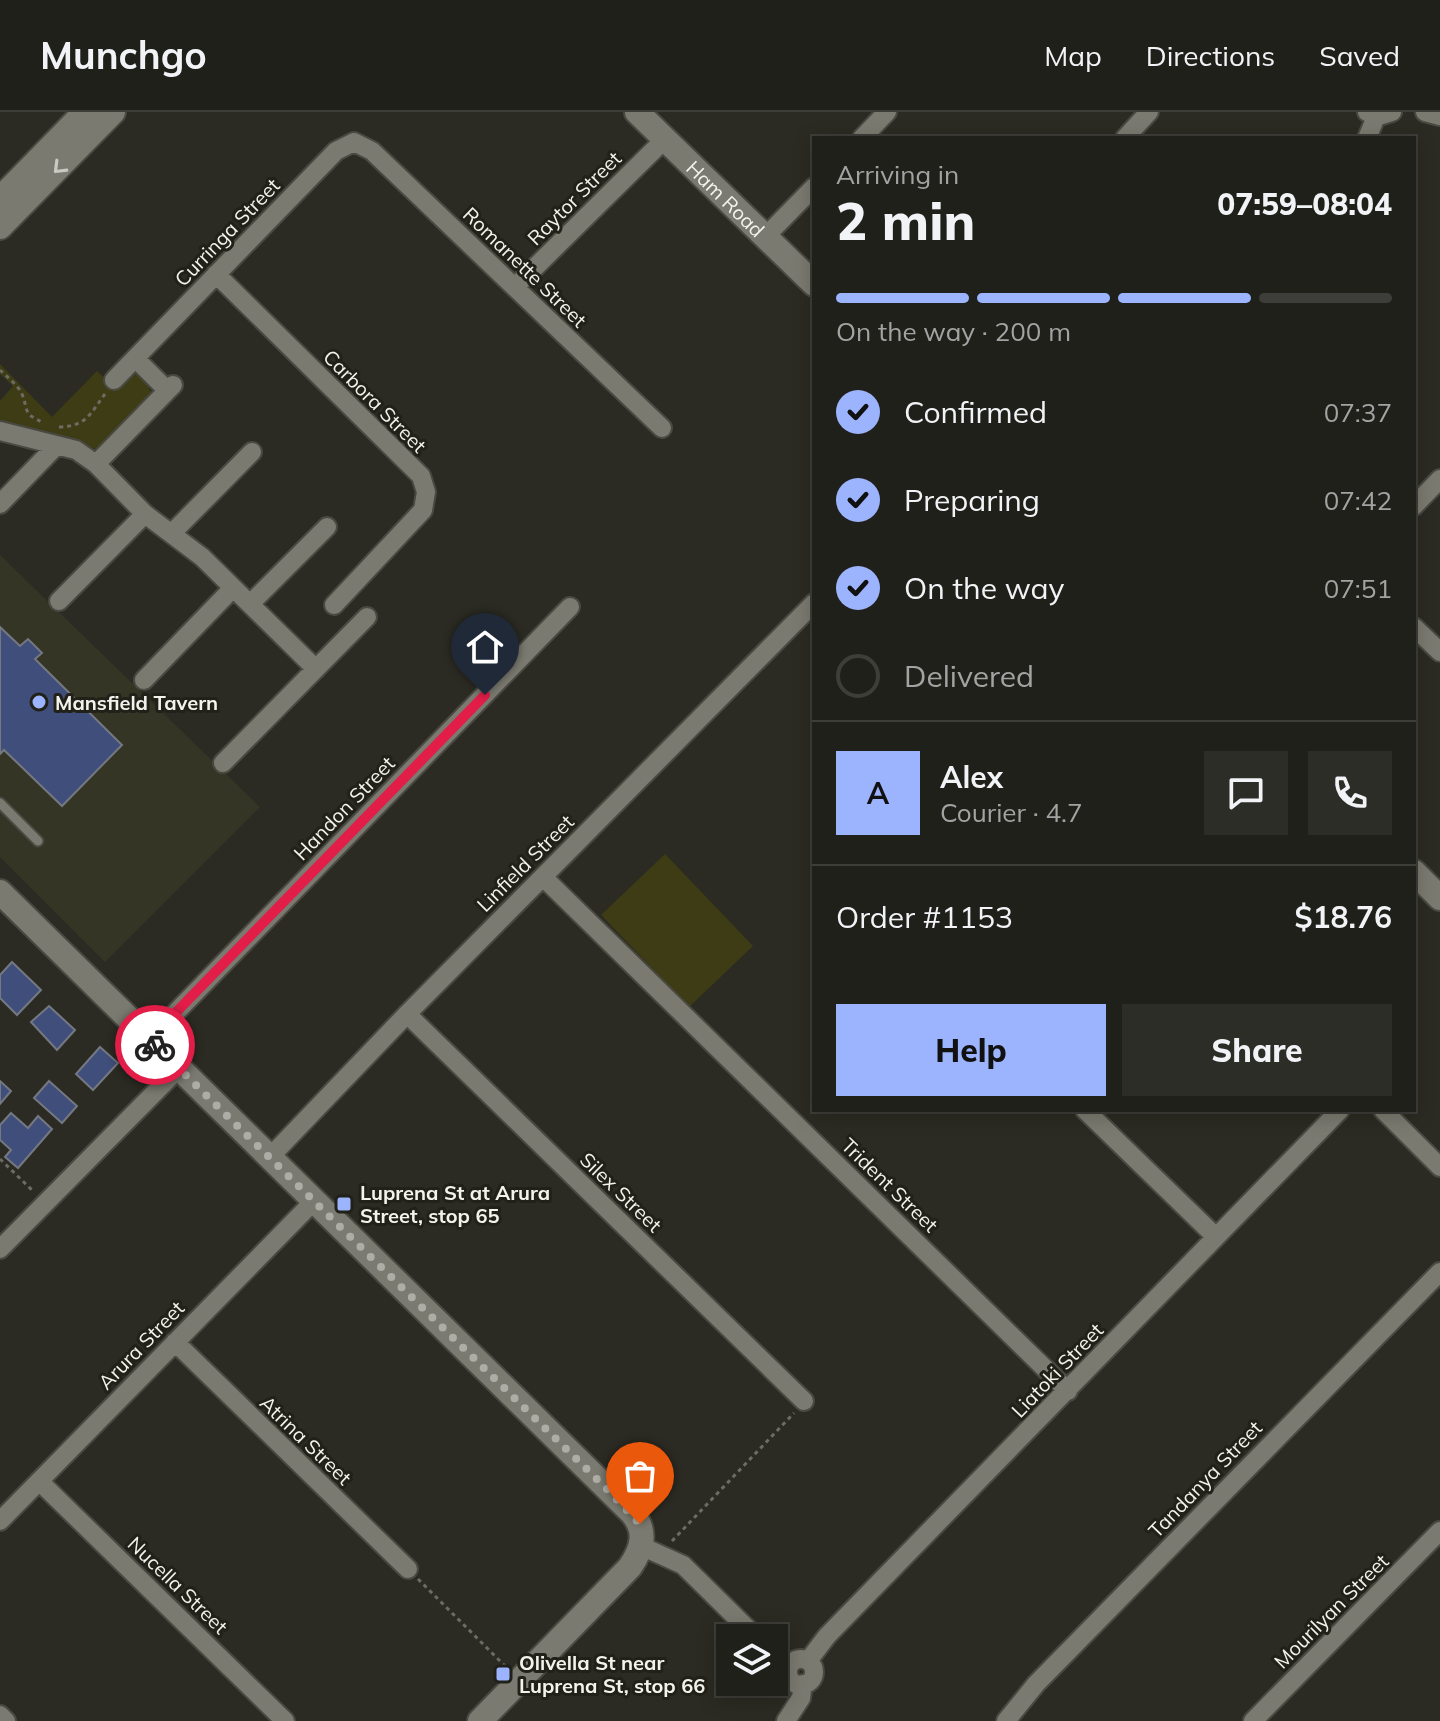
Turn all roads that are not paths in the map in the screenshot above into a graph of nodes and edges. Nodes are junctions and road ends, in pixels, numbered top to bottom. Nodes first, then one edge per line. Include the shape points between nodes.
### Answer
1 (85, 112) edge
2 (113, 112) edge
3 (637, 112) edge
4 (887, 112) edge
5 (1149, 112) edge
6 (1425, 112) edge
7 (1379, 114) edge
8 (1440, 116) edge
9 (864, 136) edge
10 (1127, 136) edge
11 (1368, 136) edge
12 (665, 139) junction
13 (354, 142) joint
14 (812, 189) edge
15 (0, 199) edge
16 (0, 227) edge
17 (765, 237) junction
18 (216, 274) junction
19 (812, 282) edge
20 (515, 287) junction
21 (136, 359) junction
22 (114, 380) road end
23 (662, 428) dead end
24 (0, 431) edge
25 (57, 445) junction
26 (252, 452) dead end
27 (96, 464) junction
28 (1440, 479) edge
29 (0, 504) edge
30 (1416, 504) edge
31 (145, 514) junction
32 (327, 527) dead end
33 (172, 533) junction
34 (233, 588) junction
35 (59, 601) dead end
36 (250, 604) junction
37 (334, 605) dead end
38 (812, 605) edge
39 (570, 607) dead end
40 (367, 617) dead end
41 (1416, 632) edge
42 (1440, 652) edge
43 (316, 669) junction
44 (144, 680) dead end
45 (223, 763) dead end
46 (0, 803) edge
47 (38, 841) dead end
48 (1416, 874) edge
49 (543, 877) junction
50 (0, 892) edge
51 (1440, 898) edge
52 (407, 1014) junction
53 (149, 1040) junction
54 (179, 1068) junction
55 (1087, 1112) edge
56 (1338, 1112) edge
57 (1385, 1112) edge
58 (270, 1157) junction
59 (1440, 1167) edge
60 (314, 1201) junction
61 (1215, 1236) junction
62 (0, 1249) edge
63 (1440, 1272) edge
64 (175, 1342) junction
65 (1068, 1391) junction
66 (804, 1401) road end
67 (39, 1481) junction
68 (0, 1521) edge
69 (1440, 1531) edge
70 (641, 1546) junction
71 (408, 1569) road end
72 (743, 1624) edge
73 (788, 1659) edge
74 (799, 1663) junction
75 (0, 1715) edge
76 (6, 1721) edge
77 (285, 1721) edge
78 (480, 1721) edge
79 (786, 1721) edge
80 (1006, 1721) edge
81 (1253, 1721) edge

1 - 15 street
2 -> 16 street
3 - 12 street, Ham Road
4 - 9 street
5 - 10 street
6 - 8 street
7 - 11 street
12 - 17 street, Ham Road
12 - 20 street, Raytor Street
13 - 18 street, Curringa Street via 336,151
13 - 20 street, Romanette Street via 372,151
14 - 17 street
17 - 19 street, Ham Road
18 - 21 street, Curringa Street
18 - 37 street, Carbora Street via 421,476 426,492 423,510 360,591
20 - 23 street, Romanette Street
21 - 22 street, Curringa Street
21 - 27 street via 167,384
24 - 25 street
25 - 27 street
25 - 29 street
26 - 33 street
27 - 31 street
28 - 30 street
31 - 33 street
31 - 35 street
32 - 36 street
33 - 34 street
34 - 36 street
34 - 44 street
36 - 43 street
38 - 49 street, Linfield Street
39 - 53 street, Handon Street
40 - 43 street
41 - 42 street
43 - 45 street
46 - 47 lane
48 - 51 street
49 - 52 street, Linfield Street
49 - 65 street, Trident Street
50 - 53 street
52 - 58 street, Linfield Street
52 - 66 street, Silex Street
53 - 54 street
54 - 58 street
54 - 62 street
55 - 61 street
56 - 61 street, Liatoki Street
57 - 59 street
58 - 60 street
60 - 64 street, Arura Street
60 - 70 street via 632,1513 640,1524
61 - 65 street, Liatoki Street
63 - 80 street, Tandanya Street via 1036,1684
64 - 67 street, Arura Street
64 - 71 street, Atrina Street
65 - 74 street, Liatoki Street
67 - 68 street, Arura Street
67 - 77 street, Nucella Street
69 - 81 street, Mourilyan Street
70 - 72 street via 683,1565
70 - 78 street via 630,1567
73 - 74 street
74 - 79 street via 813,1668 813,1677 803,1684 801,1698
75 - 76 street

